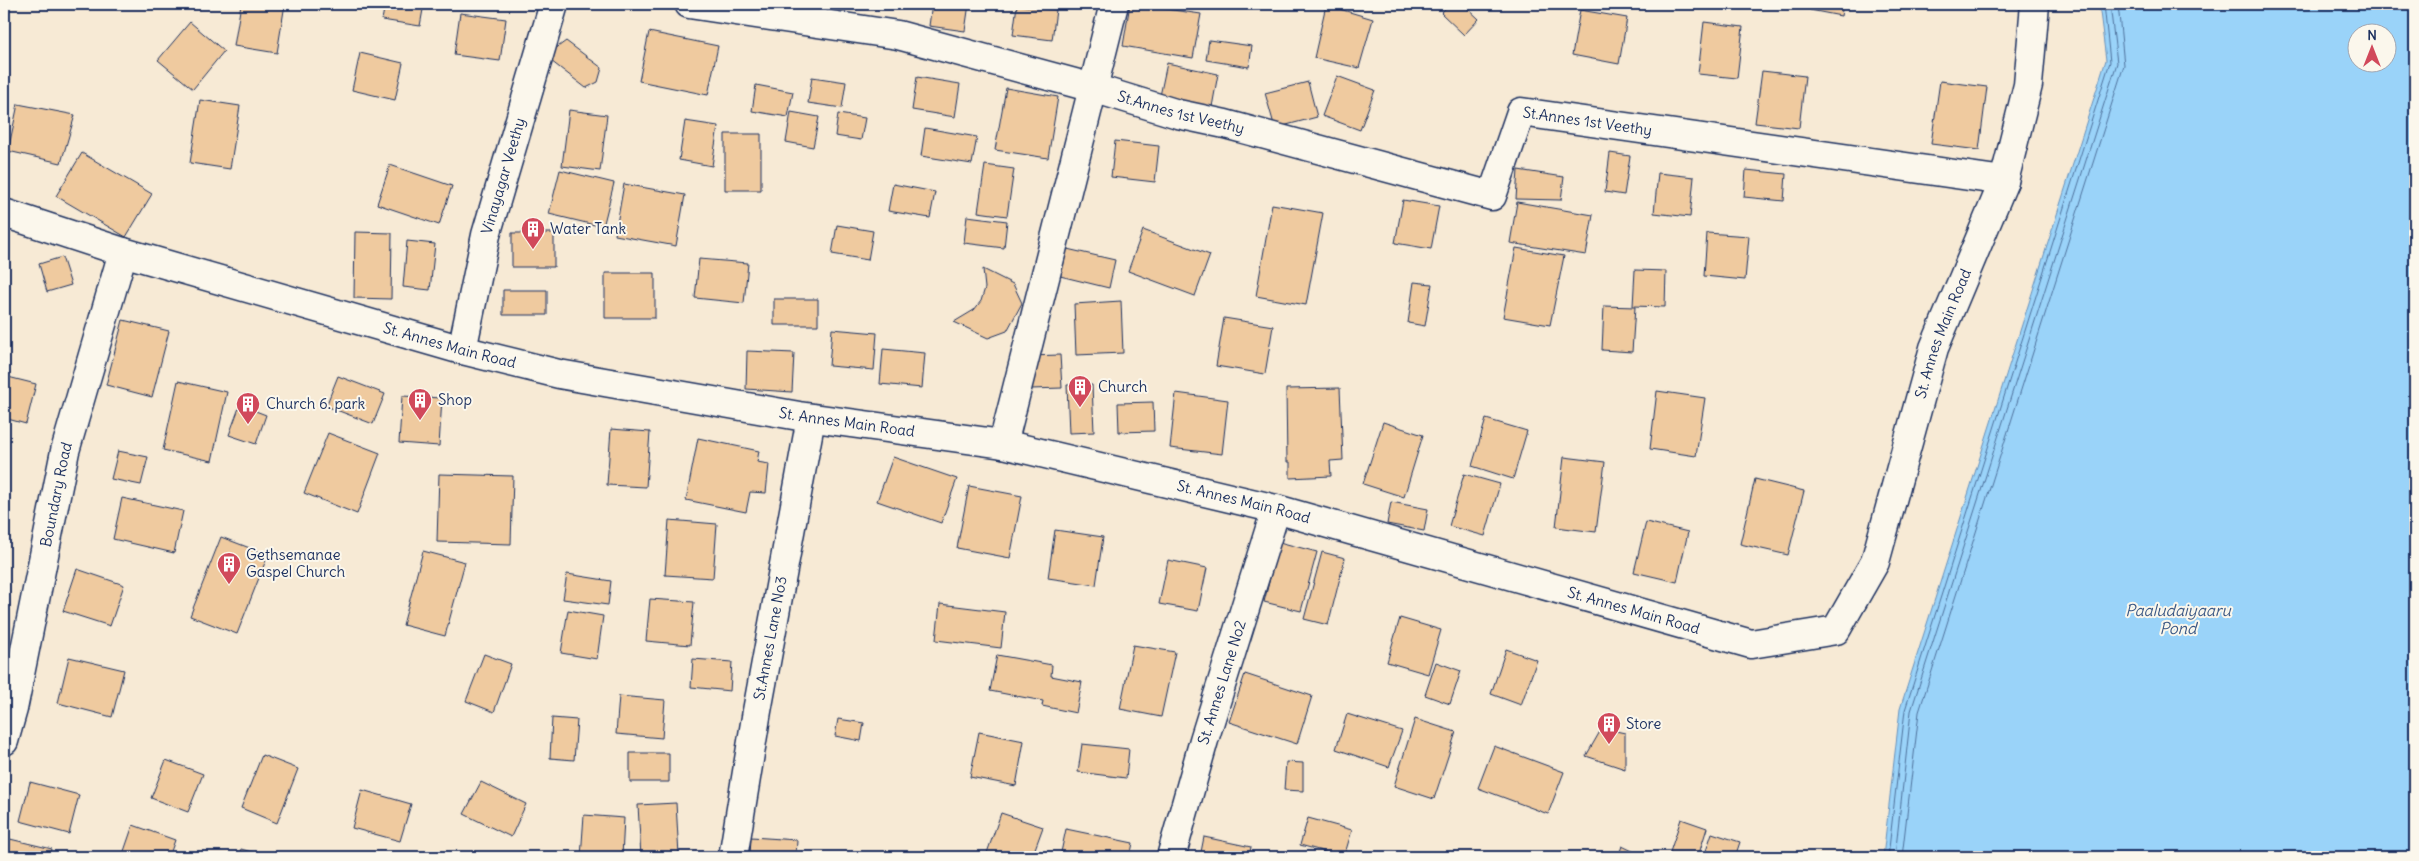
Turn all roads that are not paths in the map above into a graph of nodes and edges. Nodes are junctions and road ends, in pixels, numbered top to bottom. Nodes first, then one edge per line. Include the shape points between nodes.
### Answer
1 (554, 4) edge
2 (689, 4) edge
3 (1114, 4) edge
4 (2035, 4) edge
5 (1093, 88) junction
6 (2004, 182) junction
7 (4, 213) edge
8 (123, 252) junction
9 (462, 350) junction
10 (811, 418) junction
11 (1003, 444) junction
12 (1276, 509) junction
13 (8, 708) edge
14 (4, 741) edge
15 (732, 857) edge
16 (1171, 857) edge

1 - 9 street, Vinayagar Veethy via 486,235
2 - 5 street via 898,35
3 - 5 street
4 - 6 street, St. Annes Main Road via 2028,85
5 - 6 street, St.Annes 1st Veethy via 1178,114 1492,196 1520,112
5 - 11 street
6 - 12 street, St. Annes Main Road via 1934,348 1875,562 1836,630 1751,644
7 - 8 street, St. Annes Main Road
8 - 9 street, St. Annes Main Road
8 - 13 street, Boundary Road via 64,451
9 - 10 street, St. Annes Main Road via 559,374
10 - 11 street, St. Annes Main Road
10 - 15 street, St.Annes Lane No3
11 - 12 street, St. Annes Main Road
12 - 16 street, St. Annes Lane No2
13 - 14 street, Boundary Road

